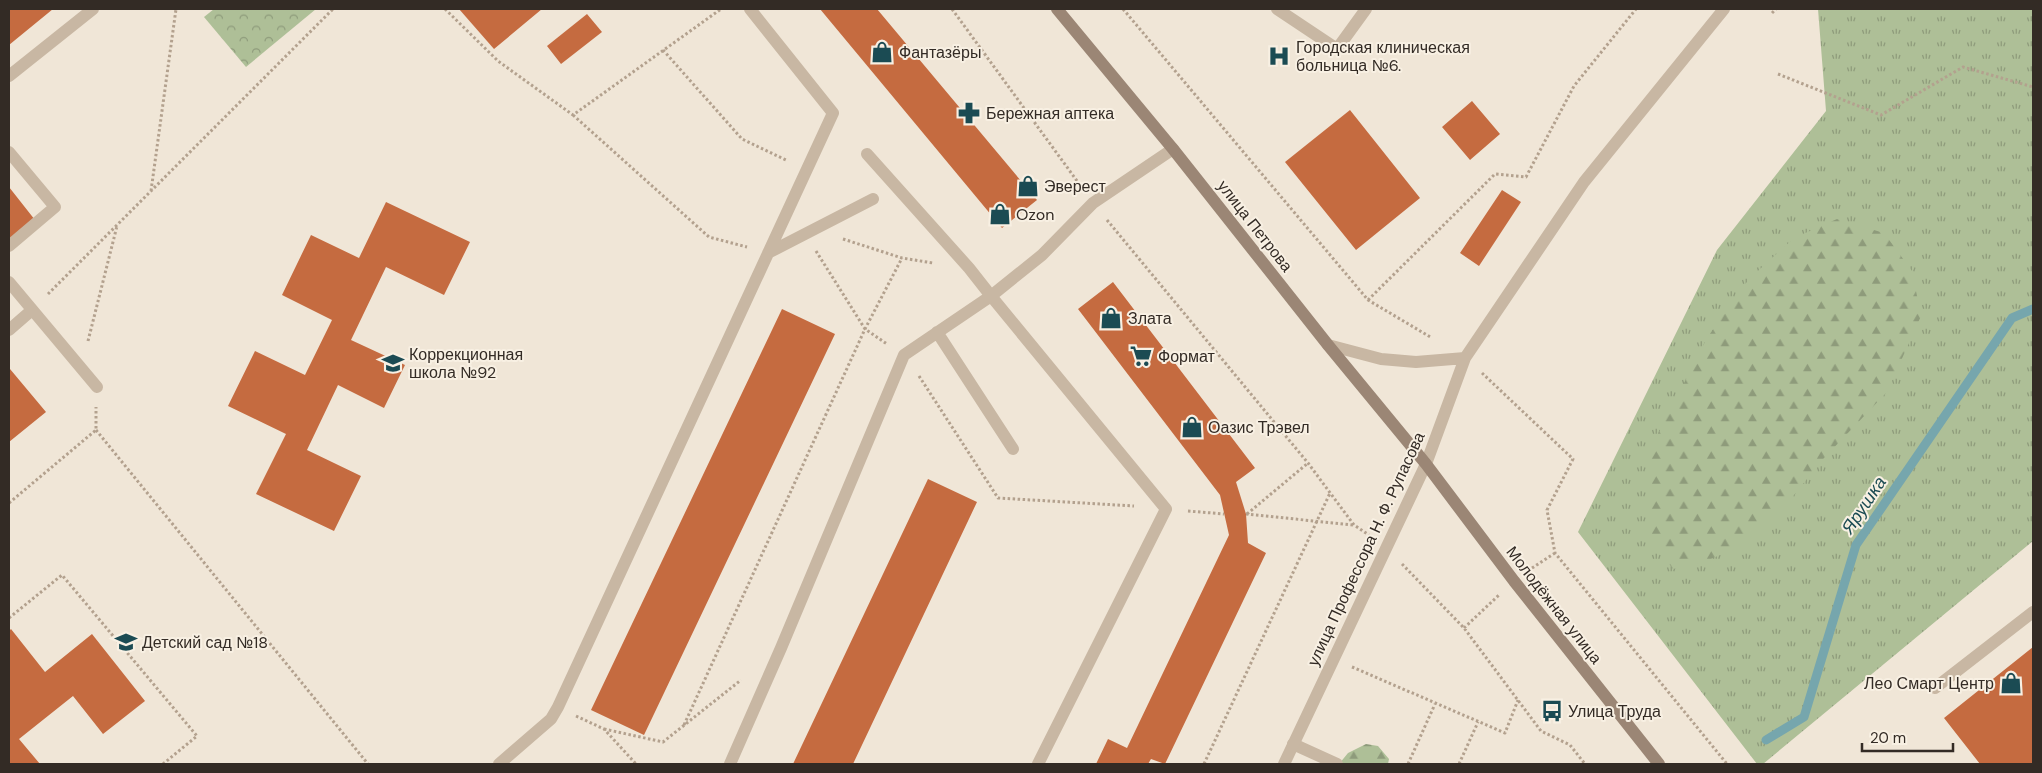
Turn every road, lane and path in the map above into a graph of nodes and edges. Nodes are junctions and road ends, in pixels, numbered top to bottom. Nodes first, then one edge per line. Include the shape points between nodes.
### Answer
1 (93, 9) edge
2 (176, 9) edge
3 (334, 9) edge
4 (445, 9) edge
5 (721, 9) edge
6 (750, 9) edge
7 (952, 9) edge
8 (1057, 9) edge
9 (1123, 9) edge
10 (1277, 9) edge
11 (1366, 9) edge
12 (1636, 9) edge
13 (1724, 9) edge
14 (1776, 9) edge
15 (1772, 13) dead end
16 (663, 50) junction
17 (1778, 74) dead end
18 (9, 76) edge
19 (2033, 87) edge
20 (573, 115) junction
21 (1173, 149) junction
22 (9, 152) edge
23 (867, 154) dead end
24 (807, 170) junction
25 (150, 192) junction
26 (873, 199) dead end
27 (1093, 203) junction
28 (117, 225) junction
29 (810, 231) junction
30 (9, 246) edge
31 (768, 253) junction
32 (902, 258) junction
33 (969, 268) junction
34 (9, 282) edge
35 (991, 296) junction
36 (32, 310) junction
37 (865, 329) junction
38 (9, 330) edge
39 (937, 332) junction
40 (1328, 345) junction
41 (1465, 358) junction
42 (81, 368) junction
43 (96, 387) joint
44 (96, 430) junction
45 (1013, 449) dead end
46 (1573, 459) dead end
47 (1308, 463) junction
48 (1426, 464) junction
49 (1330, 493) junction
50 (9, 503) edge
51 (1166, 508) junction
52 (1224, 514) dead end
53 (1316, 521) junction
54 (1354, 525) junction
55 (1386, 548) junction
56 (2033, 612) edge
57 (9, 618) edge
58 (1334, 659) junction
59 (744, 678) dead end
60 (1935, 688) dead end
61 (1518, 700) junction
62 (1435, 704) junction
63 (558, 707) junction
64 (1478, 722) junction
65 (684, 725) junction
66 (604, 729) junction
67 (1293, 744) junction
68 (163, 764) edge
69 (368, 764) edge
70 (499, 764) edge
71 (636, 764) edge
72 (730, 764) edge
73 (1038, 764) edge
74 (1204, 764) edge
75 (1284, 764) edge
76 (1337, 764) edge
77 (1408, 764) edge
78 (1459, 764) edge
79 (1585, 764) edge
80 (1659, 764) edge
81 (1727, 764) edge

1 - 18 street
2 - 25 path
3 - 25 path
4 - 20 path via 498,61
5 - 16 path
6 - 24 street via 833,114
7 - 27 path
8 - 21 main road, улица Петрова
9 - 12 path via 1368,300 1495,174 1526,178 1574,86
10 - 11 street via 1337,49
13 - 41 street, улица Профессора Н. Ф. Рупасова via 1584,182
14 - 15 path
16 - 20 path
16 - 24 path via 742,138
17 - 19 path via 1881,115 1963,67
20 - 31 path via 709,237
21 - 27 street
21 - 40 main road, улица Петрова
22 - 30 street via 55,207
23 - 33 street
24 - 31 street
25 - 28 path
26 - 29 street
27 - 35 street via 1042,255
27 - 47 path
28 - 36 path
28 - 42 path
29 - 31 street
29 - 32 path
29 - 37 path
31 - 63 street
32 - 33 path
32 - 37 path
33 - 35 street
34 - 36 street
35 - 39 street
35 - 51 street
36 - 38 street
36 - 42 street
37 - 65 path
39 - 45 street
39 - 72 street via 904,355
40 - 41 street via 1381,359 1416,362
40 - 48 main road, улица Петрова
41 - 48 street, улица Профессора Н. Ф. Рупасова
42 - 43 street
43 - 44 path
44 - 50 path
44 - 69 path
46 - 81 path via 1547,510 1554,552
47 - 49 path
47 - 53 path via 1246,514
48 - 55 street, улица Профессора Н. Ф. Рупасова
48 - 80 main road, Молодёжная улица
49 - 53 path
49 - 54 path
51 - 52 path
51 - 73 street
53 - 54 path
53 - 74 path
54 - 55 path
55 - 58 street, улица Профессора Н. Ф. Рупасова
55 - 61 path via 1464,628
56 - 60 street
57 - 68 path via 62,575 197,736
58 - 62 path
58 - 67 street, улица Профессора Н. Ф. Рупасова
59 - 65 path
61 - 64 path via 1505,734
61 - 79 path via 1541,731 1570,745
62 - 64 path
62 - 77 path
63 - 66 path
63 - 70 street via 551,719
64 - 78 path
65 - 66 path via 663,742
66 - 71 path
67 - 75 street, улица Профессора Н. Ф. Рупасова
67 - 76 street

